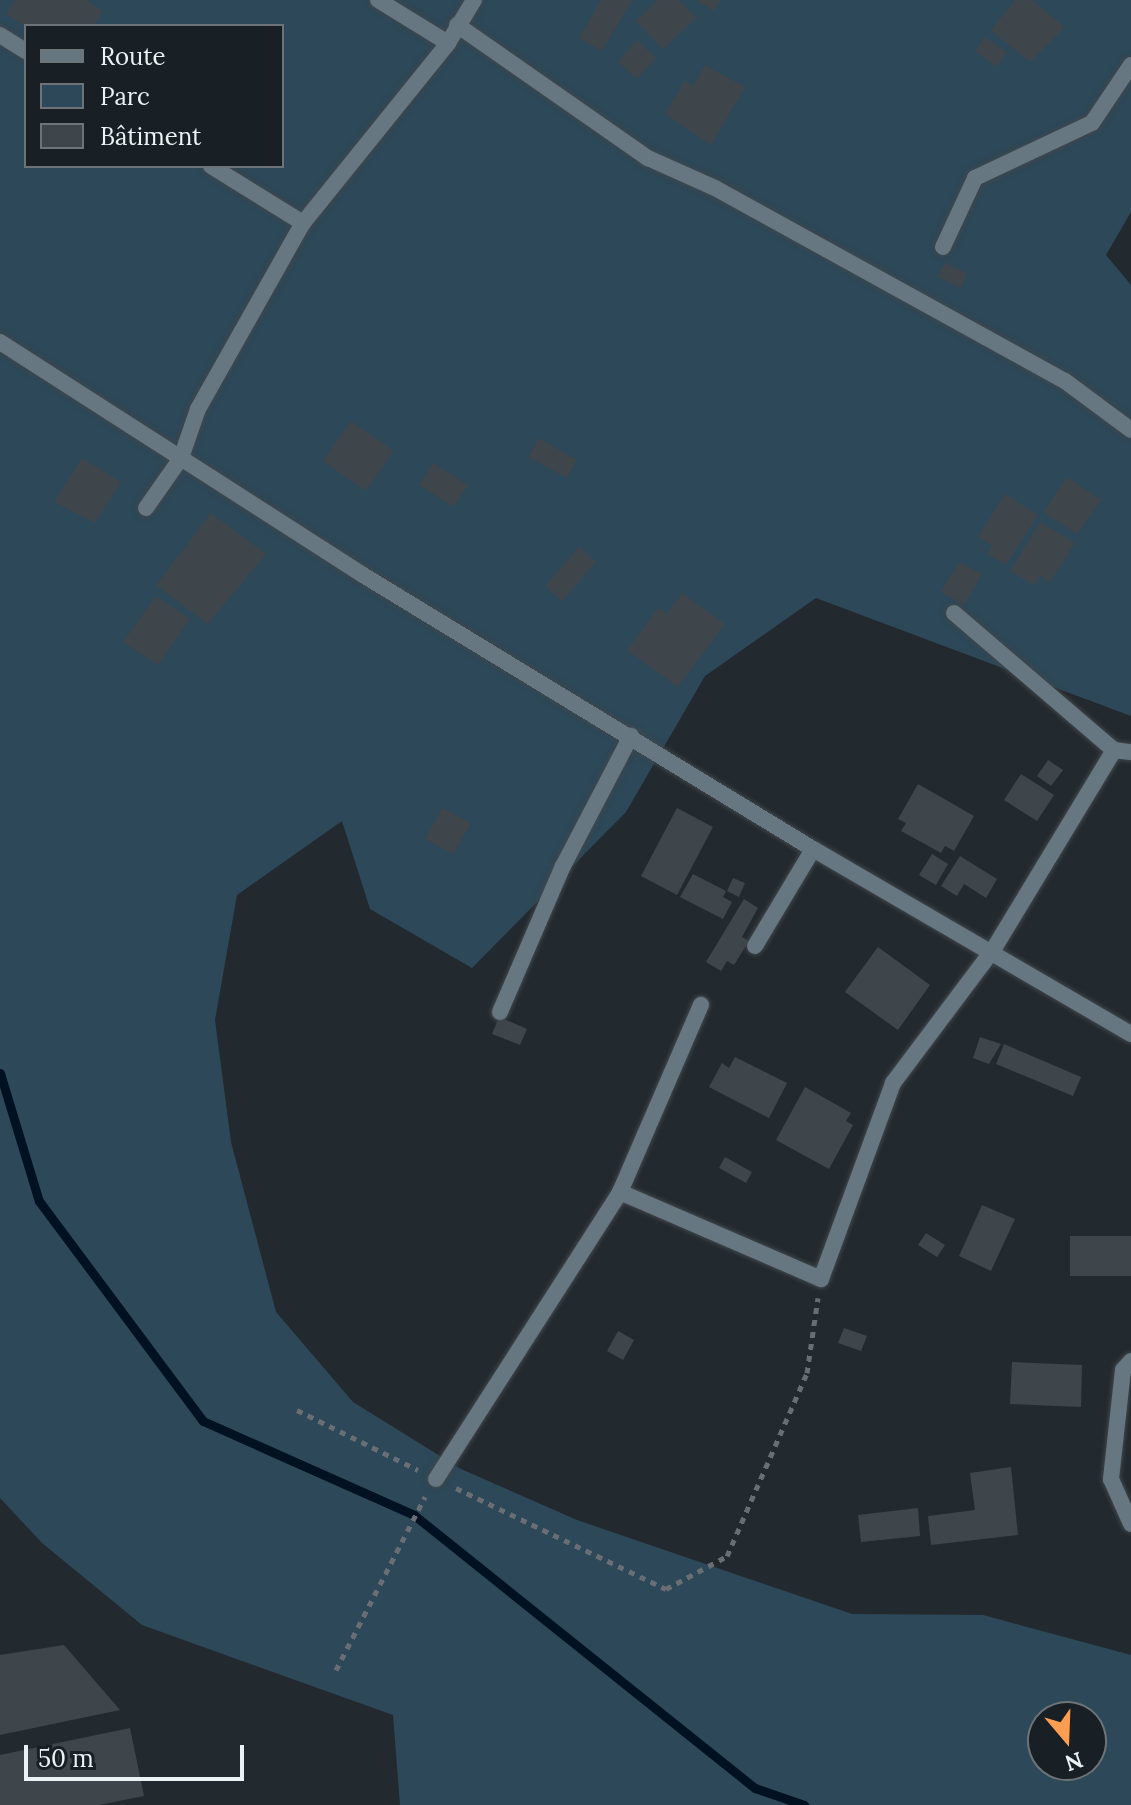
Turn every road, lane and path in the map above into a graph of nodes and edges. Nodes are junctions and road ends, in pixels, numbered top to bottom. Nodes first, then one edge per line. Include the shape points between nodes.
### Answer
1 (378, 0) edge
2 (474, 0) edge
3 (457, 25) junction
4 (0, 35) edge
5 (448, 43) junction
6 (24, 50) edge
7 (1131, 65) edge
8 (214, 168) edge
9 (303, 223) junction
10 (943, 247) dead end
11 (0, 342) edge
12 (1131, 430) edge
13 (181, 458) junction
14 (146, 508) dead end
15 (954, 613) dead end
16 (631, 736) junction
17 (1122, 751) edge
18 (813, 849) junction
19 (755, 946) dead end
20 (993, 950) junction
21 (701, 1005) dead end
22 (500, 1012) dead end
23 (1131, 1034) edge
24 (620, 1192) junction
25 (821, 1279) junction
26 (1131, 1361) edge
27 (297, 1410) dead end
28 (436, 1479) junction
29 (1131, 1524) edge
30 (336, 1670) dead end

1 - 5 street
2 - 3 street
3 - 5 street
3 - 12 street via 648,158 715,188 1065,381
4 - 6 street
5 - 9 street
7 - 10 street via 1092,123 975,178
8 - 9 street
9 - 13 street via 198,409
11 - 13 street
13 - 14 street
13 - 16 street
15 - 17 street
16 - 18 street
16 - 22 street via 563,866
17 - 20 street
18 - 19 street
18 - 20 street
20 - 23 street
20 - 25 street via 893,1083
21 - 24 street
24 - 25 street
24 - 28 street
25 - 28 path via 807,1373 727,1556 666,1589
26 - 29 street via 1123,1370 1111,1479
27 - 28 path
28 - 30 path

